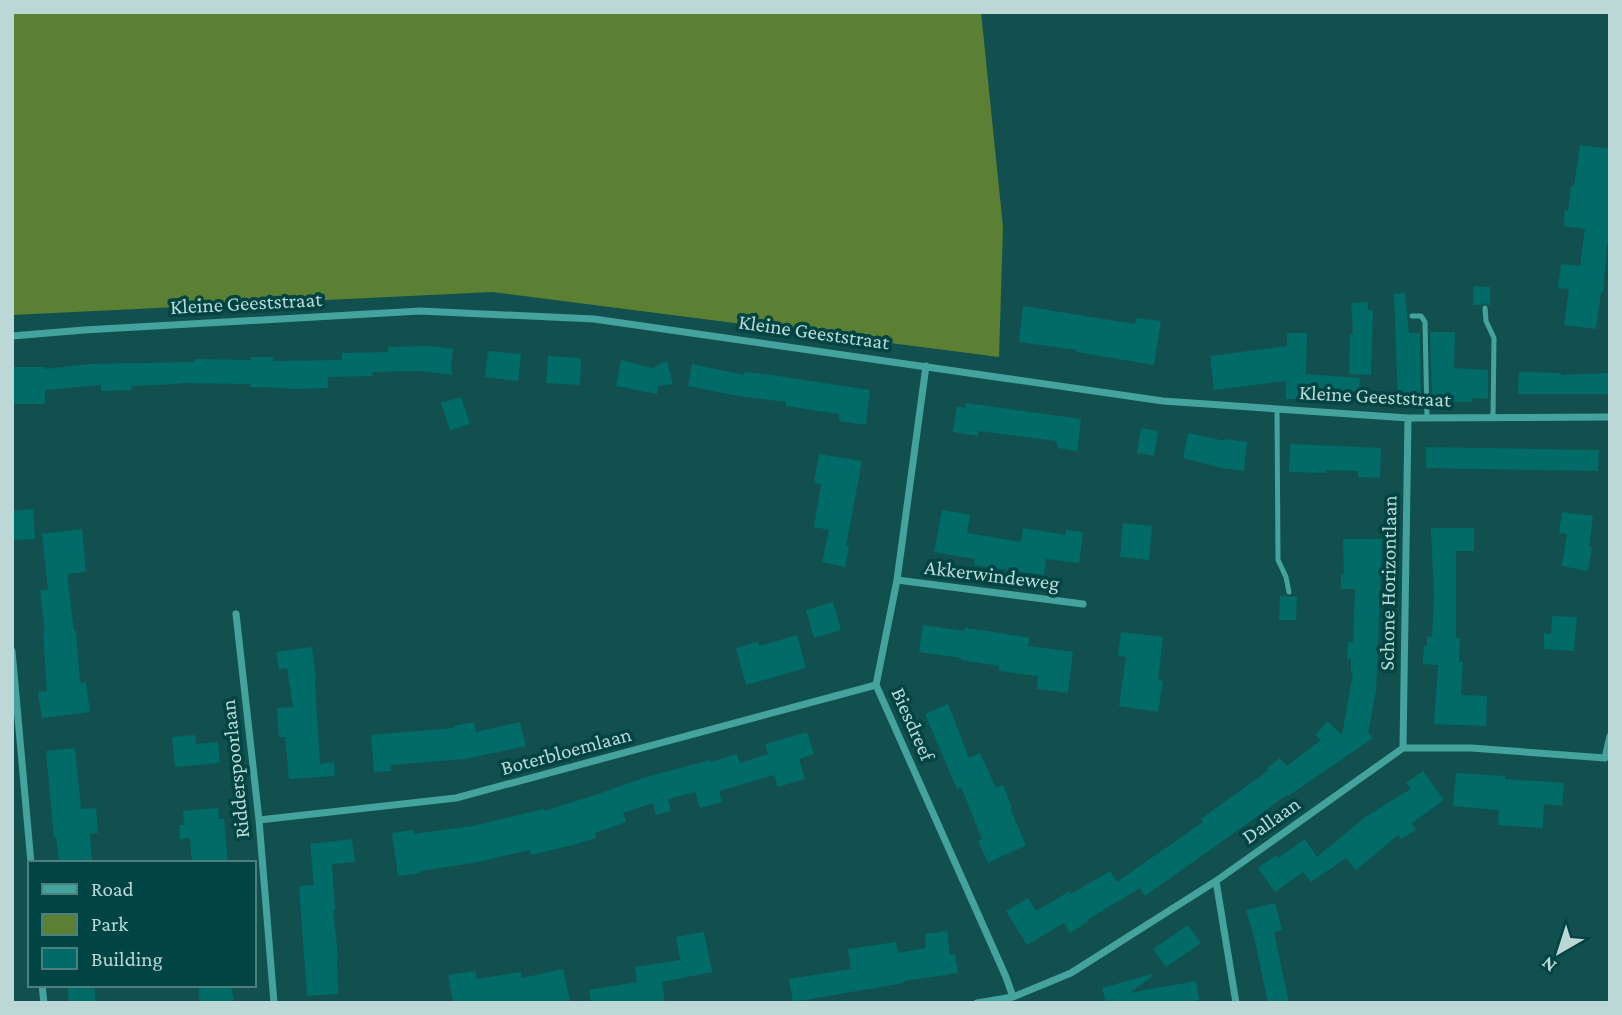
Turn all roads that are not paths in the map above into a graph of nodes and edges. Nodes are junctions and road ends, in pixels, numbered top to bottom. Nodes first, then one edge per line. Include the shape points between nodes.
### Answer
1 (1485, 308) dead end
2 (1412, 316) dead end
3 (12, 336) edge
4 (926, 366) junction
5 (1277, 409) junction
6 (1610, 417) edge
7 (1408, 418) junction
8 (1427, 418) junction
9 (1493, 418) junction
10 (897, 580) junction
11 (1289, 592) dead end
12 (1083, 604) dead end
13 (236, 614) dead end
14 (12, 651) edge
15 (876, 685) junction
16 (1610, 736) edge
17 (1403, 748) junction
18 (259, 820) junction
19 (31, 861) edge
20 (1216, 881) junction
21 (1013, 997) junction
22 (274, 1003) edge
23 (977, 1003) edge
24 (1236, 1003) edge

1 - 9 lane via 1494,338
2 - 8 lane via 1421,316 1425,322
3 - 4 street, Kleine Geeststraat via 420,311 594,318
4 - 5 street, Kleine Geeststraat via 1163,401
4 - 10 street, Biesdreef
5 - 7 street, Kleine Geeststraat
5 - 11 lane via 1278,560
6 - 9 street, Kleine Geeststraat
7 - 8 street, Kleine Geeststraat
7 - 17 street, Schone Horizontlaan
8 - 9 street, Kleine Geeststraat
10 - 12 street, Akkerwindeweg
10 - 15 street, Biesdreef
13 - 18 street, Ridderspoorlaan
14 - 19 street
15 - 18 street, Boterbloemlaan via 456,798
15 - 21 street, Biesdreef
16 - 17 street via 1605,758
17 - 20 street, Dallaan
18 - 22 street, Ridderspoorlaan
20 - 21 street, Dallaan via 1072,973
20 - 24 street
21 - 23 street, Dallaan

